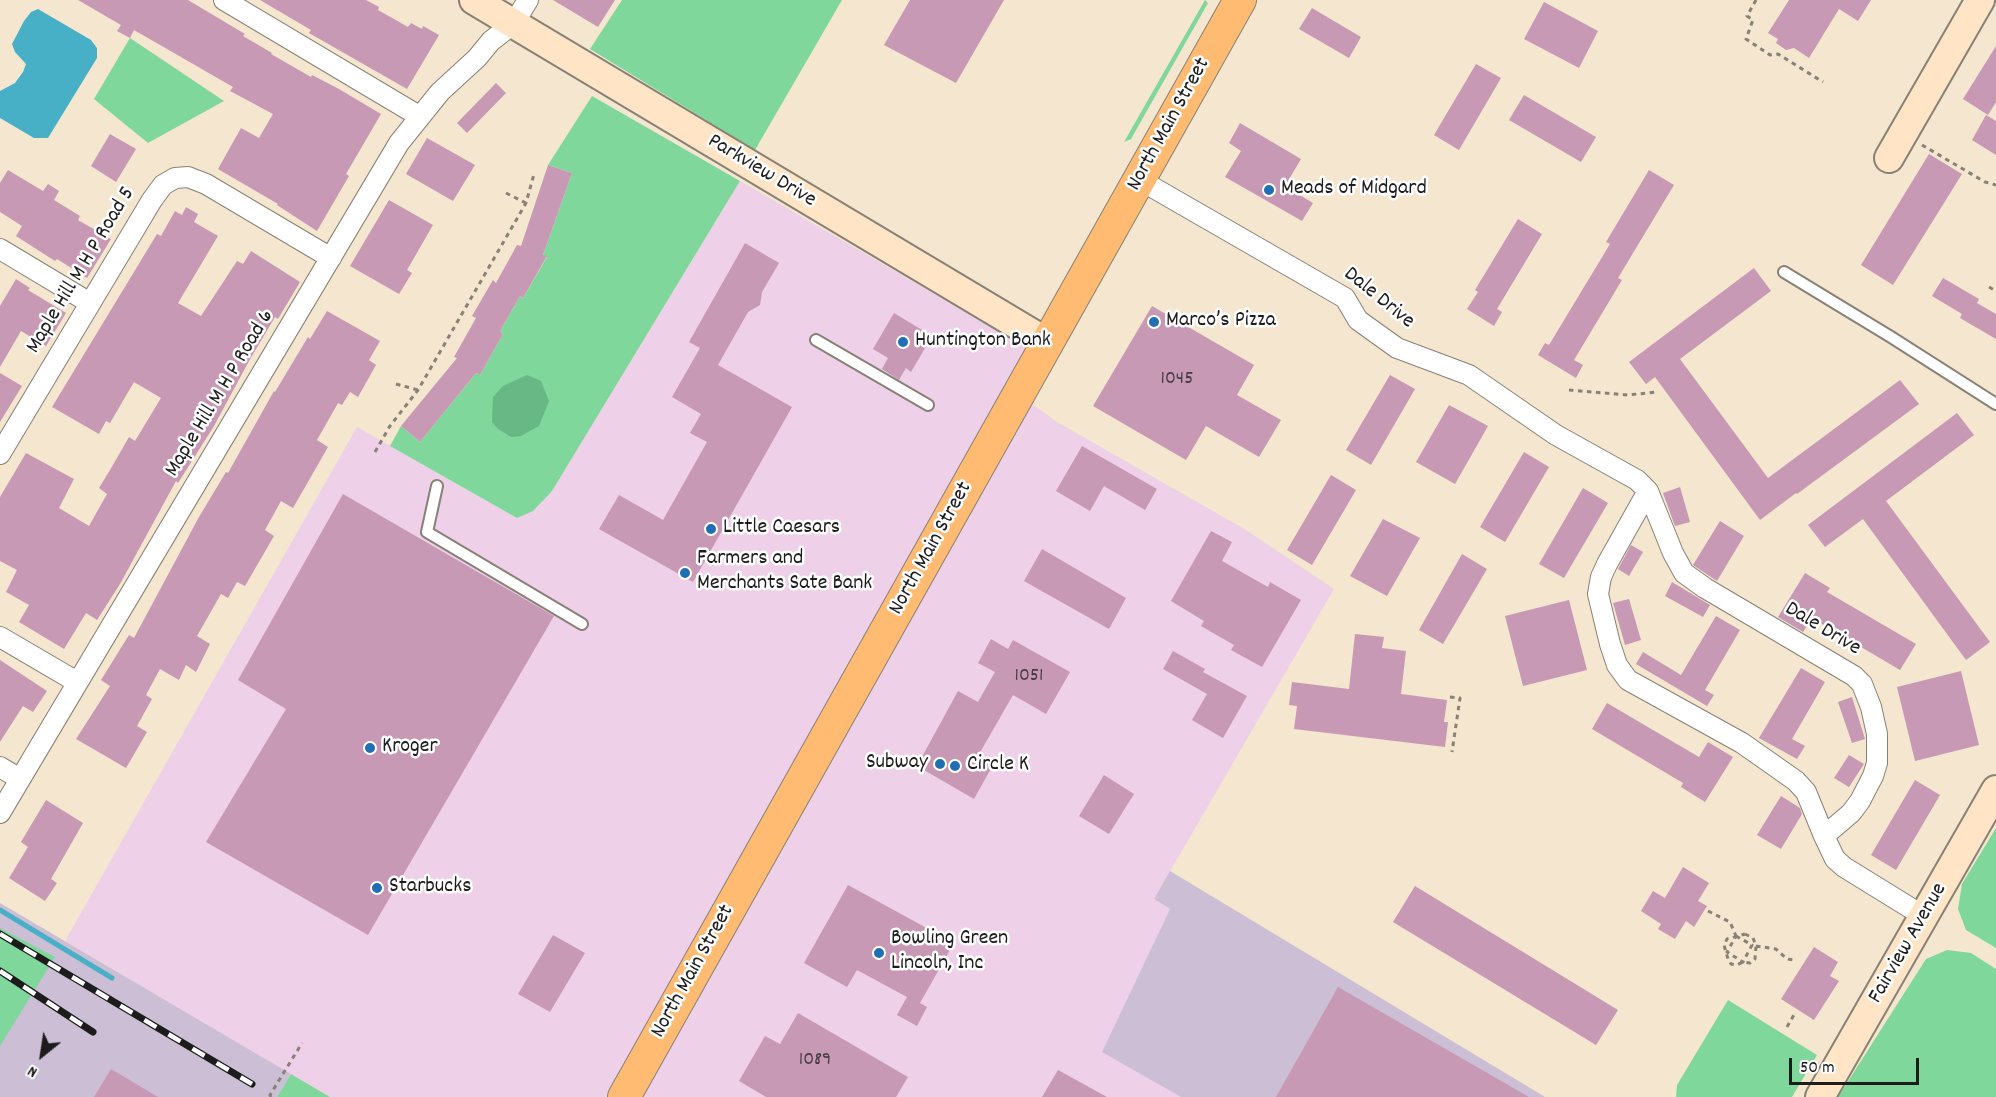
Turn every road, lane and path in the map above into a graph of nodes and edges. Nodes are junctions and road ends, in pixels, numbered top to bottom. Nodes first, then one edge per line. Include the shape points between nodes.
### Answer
1 (224, 0) edge
2 (474, 0) edge
3 (1240, 0) edge
4 (1756, 0) edge
5 (1980, 0) edge
6 (521, 12) edge
7 (1823, 82) dead end
8 (419, 116) junction
9 (1905, 130) junction
10 (1889, 158) dead end
11 (534, 174) dead end
12 (1140, 180) junction
13 (1996, 185) edge
14 (506, 193) dead end
15 (526, 203) junction
16 (0, 249) edge
17 (330, 258) junction
18 (1784, 272) dead end
19 (1989, 287) dead end
20 (1996, 291) edge
21 (90, 303) junction
22 (816, 340) dead end
23 (1048, 343) junction
24 (396, 384) dead end
25 (418, 390) junction
26 (1569, 390) dead end
27 (1656, 392) dead end
28 (1996, 404) edge
29 (928, 405) dead end
30 (2, 448) edge
31 (375, 452) dead end
32 (437, 486) dead end
33 (1648, 491) junction
34 (582, 624) dead end
35 (0, 637) edge
36 (77, 682) junction
37 (1450, 697) dead end
38 (1452, 752) dead end
39 (0, 767) edge
40 (20, 779) junction
41 (1996, 790) edge
42 (0, 813) edge
43 (1824, 836) junction
44 (1708, 911) dead end
45 (1925, 917) junction
46 (1736, 936) junction
47 (1754, 946) junction
48 (1727, 952) junction
49 (1794, 960) dead end
50 (1743, 962) junction
51 (1795, 1013) dead end
52 (1787, 1027) dead end
53 (302, 1043) dead end
54 (271, 1097) edge
55 (624, 1097) edge
56 (1820, 1097) edge

1 - 8 street
2 - 6 street, Parkview Drive
3 - 12 main road, North Main Street
4 - 7 path via 1747,16 1753,20 1746,39
5 - 9 street
6 - 8 street, Maple Hill M H P Road 6
6 - 23 street, Parkview Drive
8 - 17 street, Maple Hill M H P Road 6
9 - 10 street
9 - 13 path via 1915,140
11 - 15 path
12 - 23 main road, North Main Street
12 - 33 street, Dale Drive via 1345,298 1358,320 1397,348 1469,375 1556,435 1636,480
14 - 15 path
15 - 25 path
16 - 21 street
17 - 21 street, Maple Hill M H P Road 5 via 206,184 188,177 175,178 152,200
17 - 36 street, Maple Hill M H P Road 6
18 - 28 lane
19 - 20 path
21 - 30 street, Maple Hill M H P Road 5
22 - 29 lane
23 - 55 main road, North Main Street
24 - 25 path
25 - 31 path
26 - 27 path via 1628,395
32 - 34 lane via 427,532
33 - 43 street via 1600,577 1598,594 1617,665 1628,680 1742,743 1796,781 1806,792
33 - 43 street, Dale Drive via 1684,573 1862,684 1877,734 1877,762 1860,801
35 - 36 street
36 - 40 street, Maple Hill M H P Road 6
37 - 38 path via 1460,698
39 - 40 street
40 - 42 street, Maple Hill M H P Road 6
41 - 45 street, Fairview Avenue
43 - 45 street via 1835,859 1844,867
44 - 46 path via 1730,922
45 - 56 street, Fairview Avenue
46 - 47 path
46 - 47 path via 1745,934 1753,938
46 - 48 path via 1727,939
47 - 49 path via 1776,949
47 - 50 path
47 - 50 path via 1755,959
48 - 50 path
48 - 50 path via 1731,964
51 - 52 path
53 - 54 path

